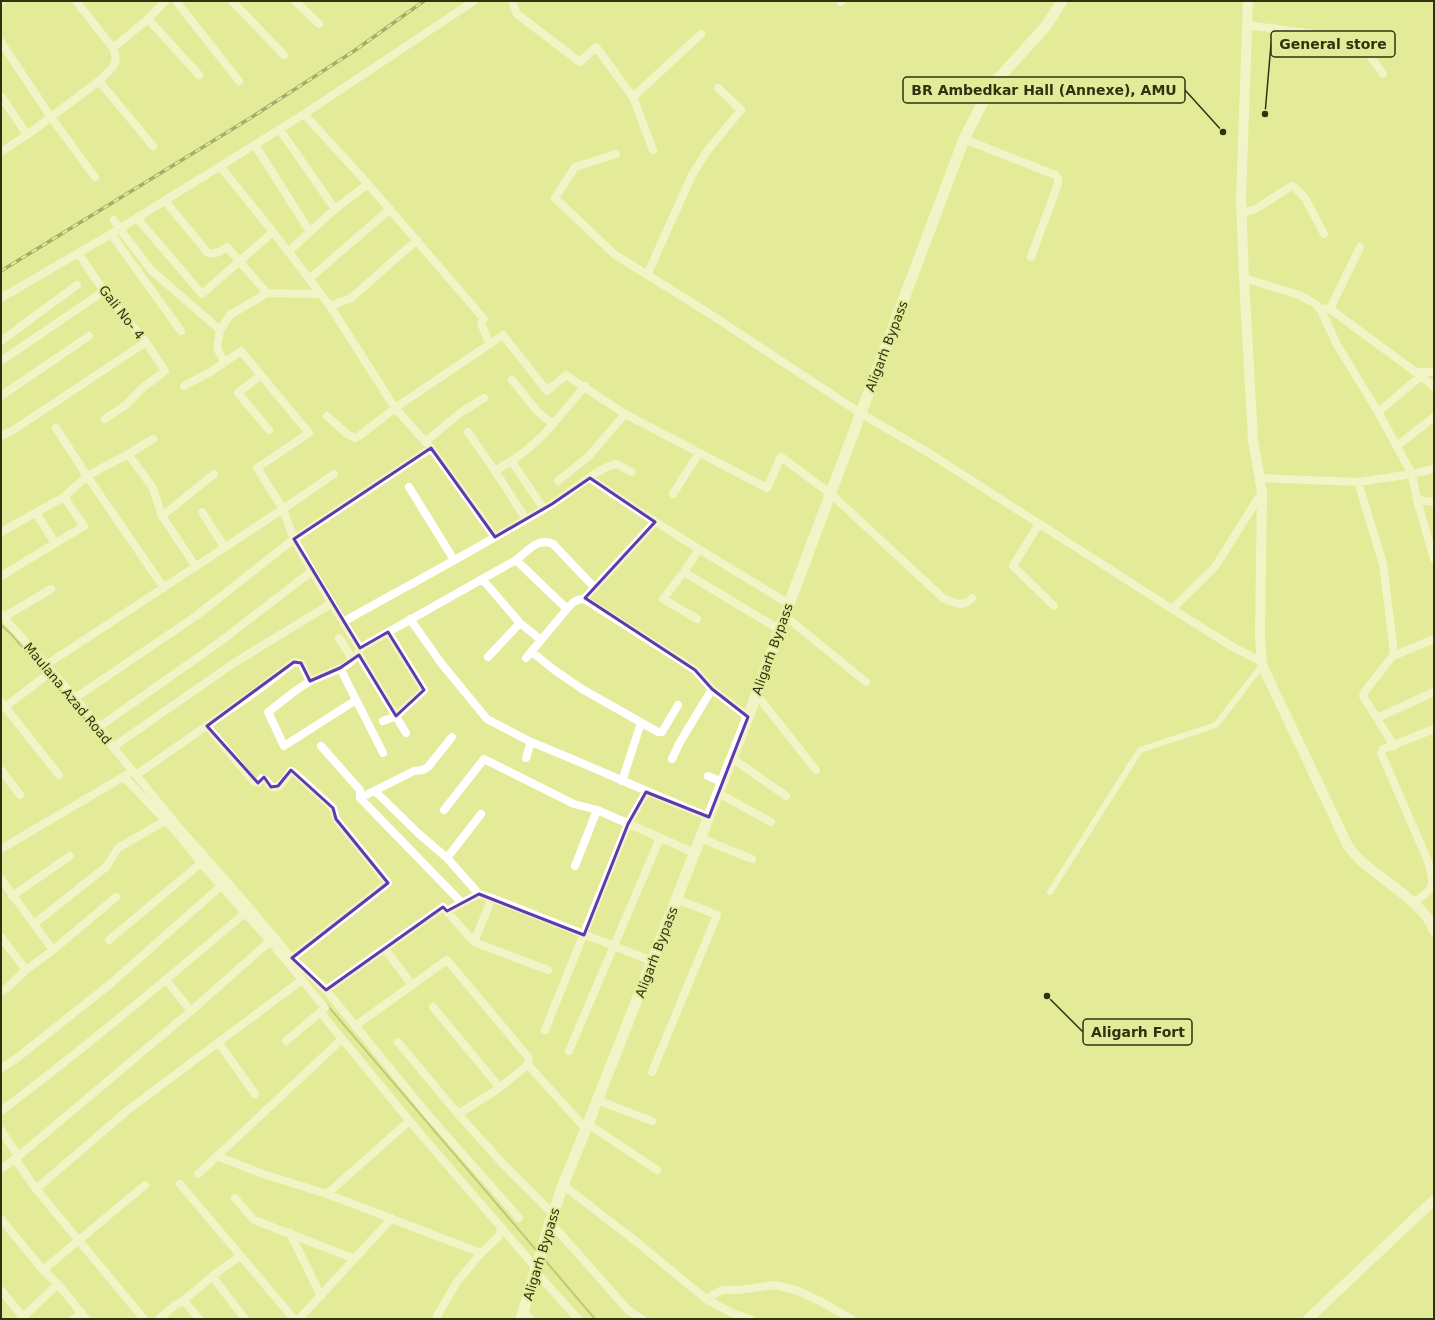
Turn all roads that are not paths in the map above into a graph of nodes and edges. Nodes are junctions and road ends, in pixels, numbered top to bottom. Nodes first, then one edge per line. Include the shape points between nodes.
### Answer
1 (76, 1) edge
2 (165, 1) edge
3 (176, 1) edge
4 (232, 1) edge
5 (295, 1) edge
6 (474, 1) edge
7 (512, 1) edge
8 (1062, 1) edge
9 (1248, 1) edge
10 (148, 19) junction
11 (319, 24) dead end
12 (1247, 25) junction
13 (701, 34) dead end
14 (1, 42) edge
15 (113, 48) junction
16 (284, 55) dead end
17 (1383, 74) dead end
18 (199, 75) dead end
19 (239, 80) dead end
20 (99, 81) junction
21 (718, 88) dead end
22 (1, 96) edge
23 (633, 97) junction
24 (304, 114) junction
25 (50, 116) junction
26 (280, 130) junction
27 (27, 135) junction
28 (964, 139) junction
29 (255, 145) junction
30 (153, 146) dead end
31 (653, 150) dead end
32 (1, 152) edge
33 (616, 154) dead end
34 (220, 166) junction
35 (95, 177) dead end
36 (368, 184) junction
37 (165, 201) junction
38 (335, 209) junction
39 (390, 209) junction
40 (1242, 212) junction
41 (137, 218) junction
42 (114, 220) dead end
43 (119, 228) junction
44 (273, 232) junction
45 (310, 232) junction
46 (112, 234) junction
47 (1324, 234) dead end
48 (417, 240) junction
49 (1360, 247) dead end
50 (288, 252) junction
51 (79, 253) junction
52 (1031, 256) dead end
53 (240, 262) junction
54 (647, 275) junction
55 (1244, 278) junction
56 (309, 279) junction
57 (77, 286) dead end
58 (104, 291) junction
59 (267, 293) junction
60 (320, 294) junction
61 (1, 298) edge
62 (330, 306) junction
63 (1319, 308) junction
64 (1330, 309) junction
65 (220, 330) junction
66 (181, 331) dead end
67 (89, 336) dead end
68 (1, 340) edge
69 (146, 342) junction
70 (490, 343) junction
71 (1, 360) edge
72 (224, 362) junction
73 (1434, 372) edge
74 (1418, 374) junction
75 (261, 375) junction
76 (512, 380) dead end
77 (184, 386) dead end
78 (585, 386) junction
79 (1434, 387) edge
80 (1, 396) edge
81 (484, 398) dead end
82 (395, 408) junction
83 (1378, 412) junction
84 (860, 413) junction
85 (625, 414) junction
86 (327, 416) dead end
87 (1434, 417) edge
88 (105, 419) dead end
89 (553, 424) junction
90 (56, 428) dead end
91 (269, 430) dead end
92 (468, 432) dead end
93 (1, 436) edge
94 (153, 439) dead end
95 (428, 445) junction
96 (1397, 446) junction
97 (699, 453) junction
98 (128, 454) junction
99 (512, 462) junction
100 (1434, 469) edge
101 (495, 471) junction
102 (632, 472) dead end
103 (214, 474) dead end
104 (334, 474) dead end
105 (1412, 474) junction
106 (87, 476) junction
107 (590, 478) junction
108 (1260, 478) junction
109 (558, 481) dead end
110 (1358, 482) junction
111 (409, 487) dead end
112 (1262, 492) junction
113 (673, 494) dead end
114 (831, 494) junction
115 (64, 497) junction
116 (1417, 500) junction
117 (1434, 502) edge
118 (283, 509) junction
119 (544, 509) junction
120 (202, 512) dead end
121 (36, 513) junction
122 (162, 516) junction
123 (526, 519) junction
124 (655, 522) junction
125 (1039, 524) junction
126 (1, 532) edge
127 (495, 537) junction
128 (294, 539) junction
129 (55, 543) junction
130 (225, 548) junction
131 (699, 549) junction
132 (1434, 559) edge
133 (454, 560) junction
134 (516, 560) junction
135 (196, 567) junction
136 (312, 571) junction
137 (684, 572) junction
138 (1, 576) edge
139 (483, 580) junction
140 (164, 588) junction
141 (595, 588) junction
142 (51, 589) dead end
143 (972, 598) dead end
144 (584, 599) junction
145 (332, 603) junction
146 (788, 604) junction
147 (1054, 606) dead end
148 (567, 608) junction
149 (1172, 609) junction
150 (2, 616) edge
151 (785, 616) junction
152 (410, 619) junction
153 (697, 619) dead end
154 (343, 622) junction
155 (520, 623) junction
156 (780, 630) junction
157 (388, 632) junction
158 (339, 638) dead end
159 (1434, 639) edge
160 (541, 640) junction
161 (532, 652) junction
162 (357, 654) junction
163 (1394, 656) junction
164 (488, 657) dead end
165 (526, 658) dead end
166 (1262, 663) junction
167 (46, 665) junction
168 (340, 668) junction
169 (43, 678) dead end
170 (310, 682) junction
171 (866, 682) dead end
172 (712, 689) junction
173 (1434, 692) edge
174 (756, 694) junction
175 (75, 698) junction
176 (356, 700) junction
177 (3, 705) edge
178 (678, 705) dead end
179 (396, 716) junction
180 (748, 716) junction
181 (1377, 718) junction
182 (383, 721) dead end
183 (641, 723) junction
184 (207, 726) junction
185 (99, 728) junction
186 (1434, 729) edge
187 (406, 733) dead end
188 (452, 737) dead end
189 (531, 742) junction
190 (321, 746) dead end
191 (1394, 746) junction
192 (113, 747) junction
193 (383, 753) dead end
194 (526, 758) dead end
195 (732, 758) junction
196 (672, 759) dead end
197 (1, 770) edge
198 (816, 770) dead end
199 (59, 774) dead end
200 (131, 774) junction
201 (708, 776) dead end
202 (622, 781) junction
203 (722, 782) junction
204 (375, 791) junction
205 (646, 792) junction
206 (718, 793) junction
207 (20, 795) dead end
208 (786, 796) dead end
209 (360, 798) junction
210 (444, 810) dead end
211 (597, 810) junction
212 (482, 814) dead end
213 (708, 817) junction
214 (165, 820) junction
215 (771, 822) dead end
216 (628, 824) junction
217 (660, 838) junction
218 (700, 838) junction
219 (1, 850) edge
220 (695, 853) junction
221 (70, 856) dead end
222 (447, 858) junction
223 (752, 859) dead end
224 (1431, 860) edge
225 (201, 863) junction
226 (575, 866) dead end
227 (1, 879) edge
228 (221, 886) junction
229 (1050, 892) dead end
230 (479, 894) junction
231 (12, 896) junction
232 (116, 897) dead end
233 (492, 898) junction
234 (676, 899) junction
235 (462, 903) junction
236 (1413, 903) junction
237 (446, 911) junction
238 (245, 913) junction
239 (34, 924) junction
240 (1434, 929) edge
241 (584, 935) junction
242 (1, 938) edge
243 (109, 940) dead end
244 (270, 941) junction
245 (474, 942) junction
246 (614, 946) junction
247 (385, 949) junction
248 (53, 950) junction
249 (292, 958) junction
250 (652, 961) junction
251 (26, 970) junction
252 (548, 970) dead end
253 (166, 980) junction
254 (302, 980) junction
255 (412, 985) junction
256 (326, 990) junction
257 (1, 992) edge
258 (433, 1007) dead end
259 (191, 1011) junction
260 (320, 1012) junction
261 (355, 1026) junction
262 (545, 1030) dead end
263 (342, 1039) junction
264 (286, 1040) dead end
265 (218, 1042) junction
266 (398, 1042) dead end
267 (569, 1051) dead end
268 (528, 1065) junction
269 (1, 1068) edge
270 (652, 1072) dead end
271 (498, 1089) junction
272 (255, 1094) dead end
273 (597, 1100) junction
274 (1, 1111) edge
275 (458, 1114) junction
276 (409, 1121) junction
277 (652, 1121) dead end
278 (587, 1126) junction
279 (1, 1130) edge
280 (217, 1156) junction
281 (16, 1158) junction
282 (1, 1169) edge
283 (657, 1170) dead end
284 (198, 1174) dead end
285 (180, 1184) dead end
286 (145, 1185) dead end
287 (563, 1185) junction
288 (36, 1189) junction
289 (327, 1194) junction
290 (235, 1198) dead end
291 (1434, 1200) edge
292 (392, 1218) junction
293 (519, 1218) dead end
294 (552, 1218) junction
295 (1, 1219) edge
296 (502, 1228) junction
297 (290, 1233) junction
298 (80, 1240) junction
299 (481, 1254) junction
300 (240, 1256) junction
301 (355, 1259) junction
302 (537, 1267) junction
303 (43, 1270) junction
304 (212, 1276) junction
305 (58, 1284) junction
306 (1, 1290) edge
307 (321, 1296) junction
308 (706, 1299) junction
309 (184, 1301) junction
310 (84, 1316) edge
311 (437, 1316) dead end
312 (525, 1316) edge
313 (22, 1318) edge
314 (74, 1319) edge
315 (144, 1319) edge
316 (159, 1319) edge
317 (198, 1319) edge
318 (245, 1319) edge
319 (294, 1319) edge
320 (299, 1319) edge
321 (578, 1319) edge
322 (642, 1319) edge
323 (750, 1319) edge
324 (851, 1319) edge
325 (1308, 1319) edge

1 - 15 street
2 - 10 street
3 - 19 street
4 - 16 street
5 - 11 street
6 - 24 street
7 - 23 street via 517,14 580,62 596,47
8 - 28 main road, Aligarh Bypass via 1046,26 997,80
9 - 12 street
10 - 15 street
10 - 18 street
12 - 17 street via 1349,40 1365,49
12 - 40 street
13 - 23 street
14 - 25 street
15 - 20 street via 116,64
20 - 25 street
20 - 30 street
21 - 54 street via 741,110 707,151 692,176
22 - 27 street
23 - 31 street
24 - 26 street
24 - 36 street
25 - 27 street
25 - 35 street
26 - 29 street
26 - 38 street
27 - 32 street
28 - 52 street via 1058,178
28 - 84 main road, Aligarh Bypass
29 - 34 street
29 - 45 street
33 - 54 street via 575,167 555,198 614,254
34 - 37 street
34 - 44 street
36 - 38 street
36 - 39 street
37 - 41 street
37 - 53 street via 208,253 212,254 227,247
38 - 45 street
39 - 48 street
39 - 56 street
40 - 47 street via 1254,210 1293,186 1305,198
40 - 55 street
41 - 43 street
41 - 53 street via 202,294
42 - 43 street
43 - 46 street
43 - 65 street via 152,271
44 - 50 street
44 - 53 street
45 - 50 street
46 - 51 street
46 - 66 street
48 - 62 street via 351,298
48 - 70 street via 484,318 481,323
49 - 64 street
50 - 56 street
51 - 58 street, Gali No- 4
51 - 61 street
53 - 59 street
54 - 84 street
55 - 63 street via 1299,295
55 - 108 street via 1253,440
56 - 60 street
57 - 68 street
58 - 69 street, Gali No- 4
58 - 71 street
59 - 60 street
59 - 65 street via 230,315
60 - 62 street
62 - 82 street
63 - 64 street
63 - 83 street via 1336,343
64 - 74 street
65 - 72 street via 217,348
67 - 80 street
69 - 88 street, Gali No- 4 via 165,371 141,389 127,404
69 - 93 street
70 - 78 street via 503,335 547,391 566,374
70 - 82 street
72 - 75 street via 240,351
72 - 77 street
73 - 74 street
74 - 79 street
74 - 83 street
75 - 91 street via 238,393
75 - 118 street via 309,434 257,468
76 - 89 street via 538,412
78 - 85 street
78 - 89 street
81 - 95 street via 460,414
82 - 86 street via 355,438 346,434
82 - 95 street
83 - 96 street
84 - 114 main road, Aligarh Bypass
84 - 125 street via 929,453
85 - 97 street
85 - 109 street via 589,456
87 - 96 street
89 - 99 street via 538,442
90 - 106 street
92 - 101 street
94 - 98 street
95 - 127 street
95 - 128 street
96 - 105 street
97 - 113 street
97 - 114 street via 767,488 781,457
98 - 106 street
98 - 122 street via 153,488
99 - 101 street
99 - 119 street
100 - 105 street
101 - 123 street
102 - 107 street via 616,464
103 - 122 street
104 - 118 street
105 - 110 street
105 - 116 street
106 - 115 street
106 - 140 street
107 - 119 street
107 - 124 street
108 - 110 street
108 - 112 street
110 - 163 street via 1383,564
111 - 133 street
112 - 149 street via 1215,567
112 - 166 street
114 - 143 street via 943,598 960,604 968,603
114 - 146 main road, Aligarh Bypass
115 - 121 street
115 - 129 street via 84,526
116 - 117 street
116 - 132 street
118 - 128 street
118 - 130 street
119 - 123 street
120 - 130 street
121 - 126 street
121 - 129 street
122 - 135 street
123 - 127 street
124 - 131 street
124 - 141 street
125 - 147 street via 1013,566
125 - 149 street
127 - 133 street
128 - 136 street
128 - 175 street via 196,616
129 - 138 street
130 - 135 street
131 - 137 street
131 - 146 street
133 - 154 street
134 - 139 street
134 - 141 street via 537,543 548,542 553,544
134 - 148 street
135 - 140 street
136 - 145 street
136 - 185 street via 221,641
137 - 153 street via 663,599
137 - 156 street
139 - 152 street
139 - 155 street
140 - 167 street
141 - 144 street
142 - 150 street
144 - 148 street via 579,599
144 - 172 street via 695,670
145 - 154 street
145 - 192 street via 234,663
146 - 151 main road, Aligarh Bypass
148 - 160 street
149 - 166 street
150 - 167 street, Maulana Azad Road
151 - 156 main road, Aligarh Bypass
151 - 171 street
152 - 157 street
152 - 189 street via 487,719
154 - 162 street
155 - 160 street
155 - 164 street
156 - 174 main road, Aligarh Bypass
157 - 162 street
157 - 179 street via 424,690
158 - 162 street
159 - 163 street
160 - 161 street
161 - 165 street
161 - 183 street via 568,680
162 - 168 street
162 - 179 street
163 - 181 street via 1364,693 1364,698
166 - 229 street via 1216,725 1140,750
166 - 236 street via 1348,846 1358,859
167 - 175 street, Maulana Azad Road
168 - 170 street
168 - 176 street
169 - 177 street
170 - 176 street via 268,712 284,746
170 - 184 street via 301,662 294,662
172 - 180 street
172 - 196 street
173 - 181 street
174 - 180 main road, Aligarh Bypass
174 - 198 street
175 - 185 street, Maulana Azad Road
176 - 193 street
177 - 199 street
178 - 183 street via 662,732
179 - 182 street
179 - 187 street
180 - 195 main road, Aligarh Bypass
181 - 191 street
183 - 202 street
184 - 200 street
184 - 249 street via 254,782 258,783 264,778 271,787 275,787 291,771 296,774 333,808 336,819 388,883
185 - 192 street, Maulana Azad Road
186 - 191 street
188 - 204 street via 428,767 414,771
189 - 194 street
189 - 202 street
190 - 209 street via 360,790
191 - 224 street via 1383,750 1381,755
192 - 200 street, Maulana Azad Road
195 - 203 main road, Aligarh Bypass
195 - 208 street
197 - 207 street
200 - 214 street
200 - 219 street
200 - 249 street
201 - 203 street
202 - 205 street
203 - 206 main road, Aligarh Bypass
204 - 209 street
204 - 222 street
205 - 213 street
205 - 216 street
206 - 213 main road, Aligarh Bypass
206 - 215 street
209 - 235 street
210 - 211 street via 484,759 574,804
211 - 216 street
211 - 226 street
212 - 222 street
213 - 218 main road, Aligarh Bypass
214 - 225 street
214 - 239 street via 118,848 107,866
216 - 217 street
216 - 241 street
217 - 220 street
217 - 246 street
218 - 220 main road, Aligarh Bypass
218 - 223 street
220 - 234 main road, Aligarh Bypass
221 - 231 street
222 - 230 street
224 - 236 street via 1433,886
225 - 228 street
225 - 243 street
227 - 231 street
228 - 238 street
228 - 269 street via 109,985
230 - 233 street
230 - 235 street
231 - 239 street
232 - 248 street
233 - 241 street
233 - 245 street
234 - 250 main road, Aligarh Bypass
234 - 270 street via 717,915
235 - 237 street
236 - 240 street
237 - 245 street
237 - 247 street via 443,906
238 - 244 street
238 - 253 street
239 - 248 street
241 - 246 street
241 - 262 street
242 - 251 street
244 - 254 street
244 - 259 street
245 - 252 street
246 - 250 street
246 - 267 street
247 - 255 street
247 - 256 street
248 - 251 street
249 - 256 street
250 - 273 main road, Aligarh Bypass
251 - 257 street
253 - 259 street
253 - 274 street via 60,1067
254 - 260 street via 325,1008
254 - 265 street
255 - 261 street
255 - 268 street via 447,960 529,1058
256 - 261 street
258 - 271 street via 496,1082
259 - 281 street
260 - 263 street
260 - 264 street
261 - 293 street via 429,1116
263 - 276 street
263 - 280 street
265 - 272 street
265 - 288 street via 128,1110
266 - 275 street
268 - 271 street
268 - 278 street
271 - 275 street
273 - 277 street
273 - 278 main road, Aligarh Bypass
275 - 294 street
276 - 289 street
276 - 296 street
278 - 283 street
278 - 287 main road, Aligarh Bypass
279 - 281 street
280 - 284 street
280 - 289 street
281 - 282 street
281 - 288 street
285 - 300 street
286 - 298 street
287 - 294 main road, Aligarh Bypass
287 - 308 street
288 - 298 street
289 - 292 street
290 - 297 street via 254,1220
291 - 325 street
292 - 299 street
292 - 301 street
294 - 302 main road, Aligarh Bypass
294 - 322 street via 628,1310
295 - 303 street
296 - 299 street via 498,1237
296 - 302 street
297 - 301 street
297 - 307 street
298 - 303 street
298 - 315 street
299 - 311 street via 457,1282
300 - 304 street
300 - 319 street
301 - 307 street
302 - 312 main road, Aligarh Bypass
302 - 321 street
303 - 305 street
304 - 309 street
304 - 318 street
305 - 310 street
305 - 313 street
306 - 313 street
307 - 320 street
308 - 323 street via 734,1314
308 - 324 street via 722,1290 774,1285 796,1290
309 - 316 street via 175,1305
309 - 317 street
310 - 314 street

